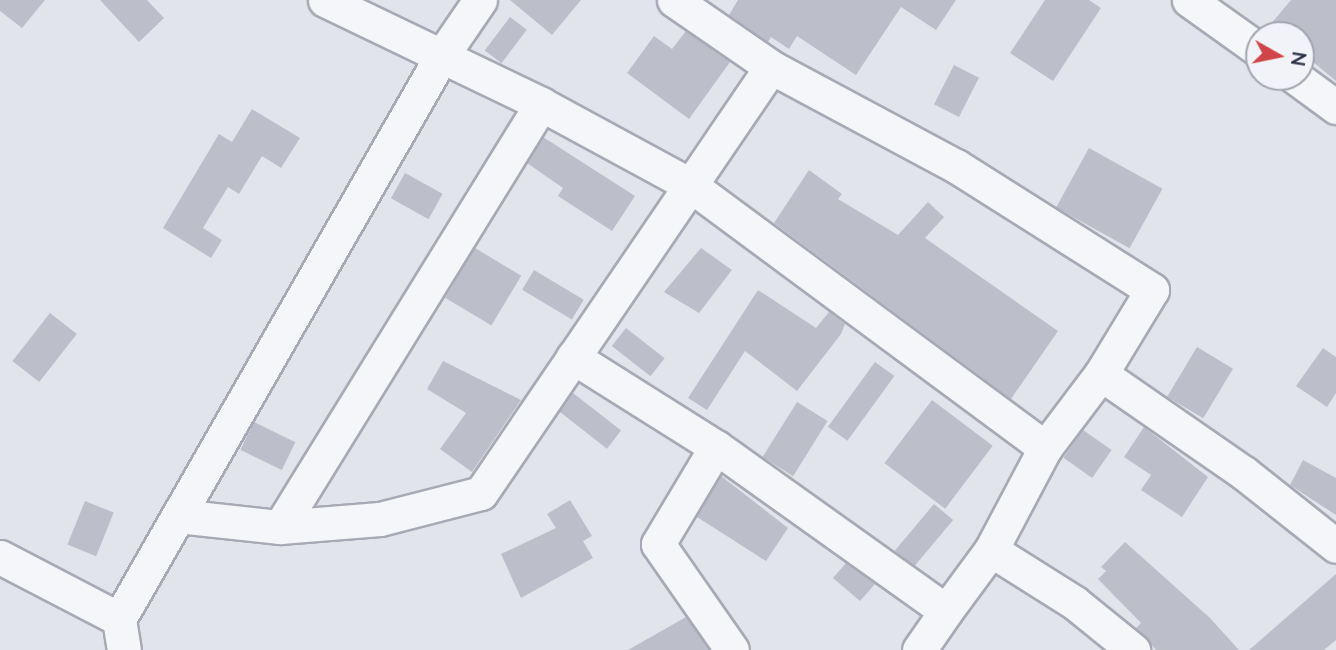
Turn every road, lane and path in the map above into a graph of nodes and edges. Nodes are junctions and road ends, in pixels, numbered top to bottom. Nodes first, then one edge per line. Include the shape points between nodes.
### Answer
1 (325, 0) edge
2 (480, 0) edge
3 (674, 0) edge
4 (1189, 0) edge
5 (1245, 40) edge
6 (441, 57) junction
7 (771, 67) junction
8 (1314, 91) edge
9 (541, 104) junction
10 (1336, 107) edge
11 (690, 185) junction
12 (573, 357) junction
13 (1101, 374) junction
14 (716, 447) junction
15 (1045, 448) junction
16 (178, 516) junction
17 (280, 527) junction
18 (1336, 546) edge
19 (991, 550) junction
20 (0, 557) edge
21 (946, 611) junction
22 (121, 635) edge
23 (732, 650) edge
24 (919, 650) edge
25 (1133, 650) edge

1 - 6 street
2 - 6 street
3 - 7 street
4 - 5 street
6 - 9 street
6 - 16 street
7 - 11 street
7 - 13 street via 956,166 1152,290
8 - 10 street
9 - 11 street
9 - 17 street
11 - 12 street
11 - 15 street
12 - 14 street
12 - 17 street via 481,493 380,519
13 - 15 street
13 - 18 street via 1244,473
14 - 21 street
14 - 23 street via 658,544
15 - 19 street
16 - 17 street
16 - 22 street
19 - 21 street
19 - 25 street via 1075,603
20 - 22 street
21 - 24 street

